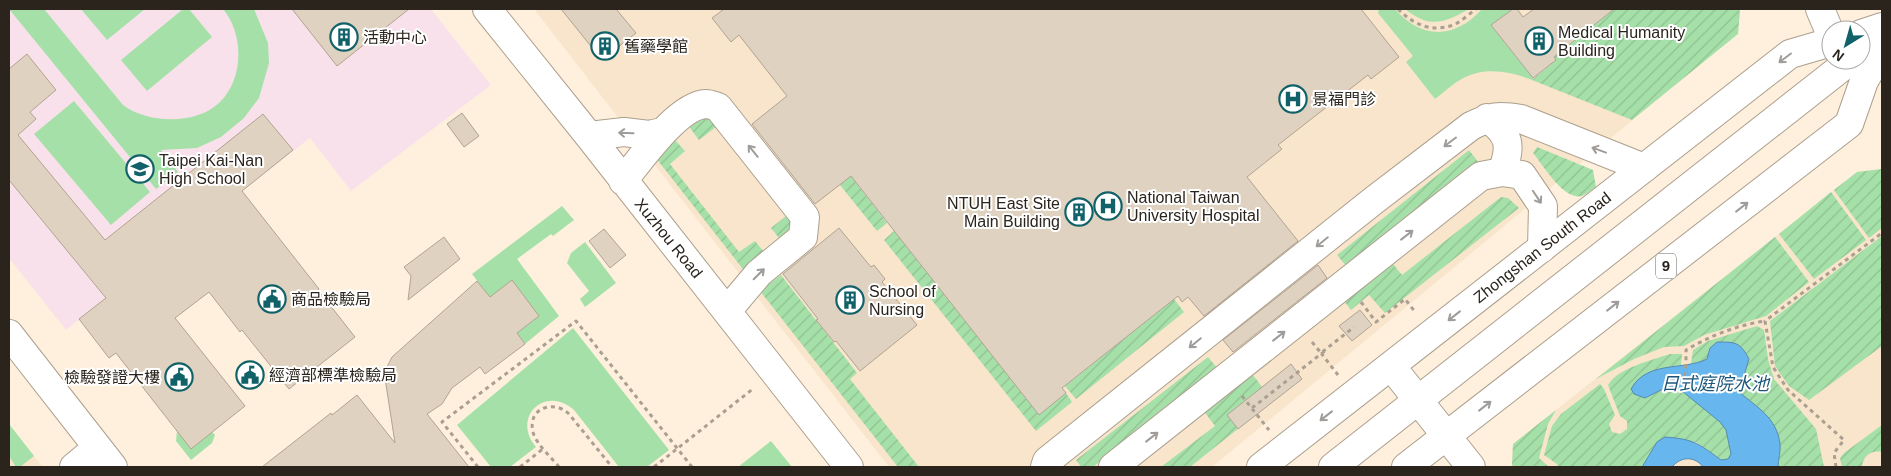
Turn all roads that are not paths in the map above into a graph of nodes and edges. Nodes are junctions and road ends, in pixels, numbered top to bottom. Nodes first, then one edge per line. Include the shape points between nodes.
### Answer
1 (487, 9) edge
2 (1882, 35) edge
3 (1871, 47) edge
4 (1882, 50) edge
5 (1871, 56) edge
6 (1821, 59) edge
7 (1848, 70) edge
8 (1854, 70) edge
9 (1487, 118) junction
10 (662, 132) junction
11 (589, 136) junction
12 (1644, 168) junction
13 (1502, 172) junction
14 (623, 181) junction
15 (1542, 248) junction
16 (727, 311) junction
17 (9, 334) edge
18 (1391, 366) junction
19 (1418, 400) junction
20 (1446, 436) junction
21 (105, 457) edge
22 (74, 467) edge
23 (849, 467) edge
24 (1045, 467) edge
25 (1113, 467) edge
26 (1261, 467) edge
27 (1333, 467) edge
28 (1406, 467) edge
29 (1472, 467) edge

1 - 11 main road, Xuzhou Road
2 - 3 main road, Zhongshan South Road / 9
4 - 5 main road, Zhongshan South Road / 9
6 -> 12 main road, Zhongshan South Road via 1790,54
7 - 19 main road, Zhongshan South Road / 9
20 -> 8 main road, Zhongshan South Road / 9 via 1849,124
12 -> 9 main road via 1521,119
9 - 13 main road via 1502,128 1508,142 1508,158
9 -> 24 main road via 1471,126 1373,201 1047,461
10 -> 11 main road
10 - 14 main road
16 -> 10 main road via 759,273 803,237 806,217 718,107 706,104 691,109
11 - 14 main road, Xuzhou Road
12 - 15 main road, Zhongshan South Road
13 -> 15 main road via 1522,175 1543,206
25 -> 13 main road via 1481,176
14 - 16 main road, Xuzhou Road
15 -> 18 main road, Zhongshan South Road
16 - 23 main road, Xuzhou Road
17 - 21 main road
18 - 19 main road
18 -> 26 main road, Zhongshan South Road
19 - 20 main road
19 - 27 main road, Zhongshan South Road / 9
20 - 28 main road, Zhongshan South Road / 9
20 - 29 main road
21 - 22 main road

